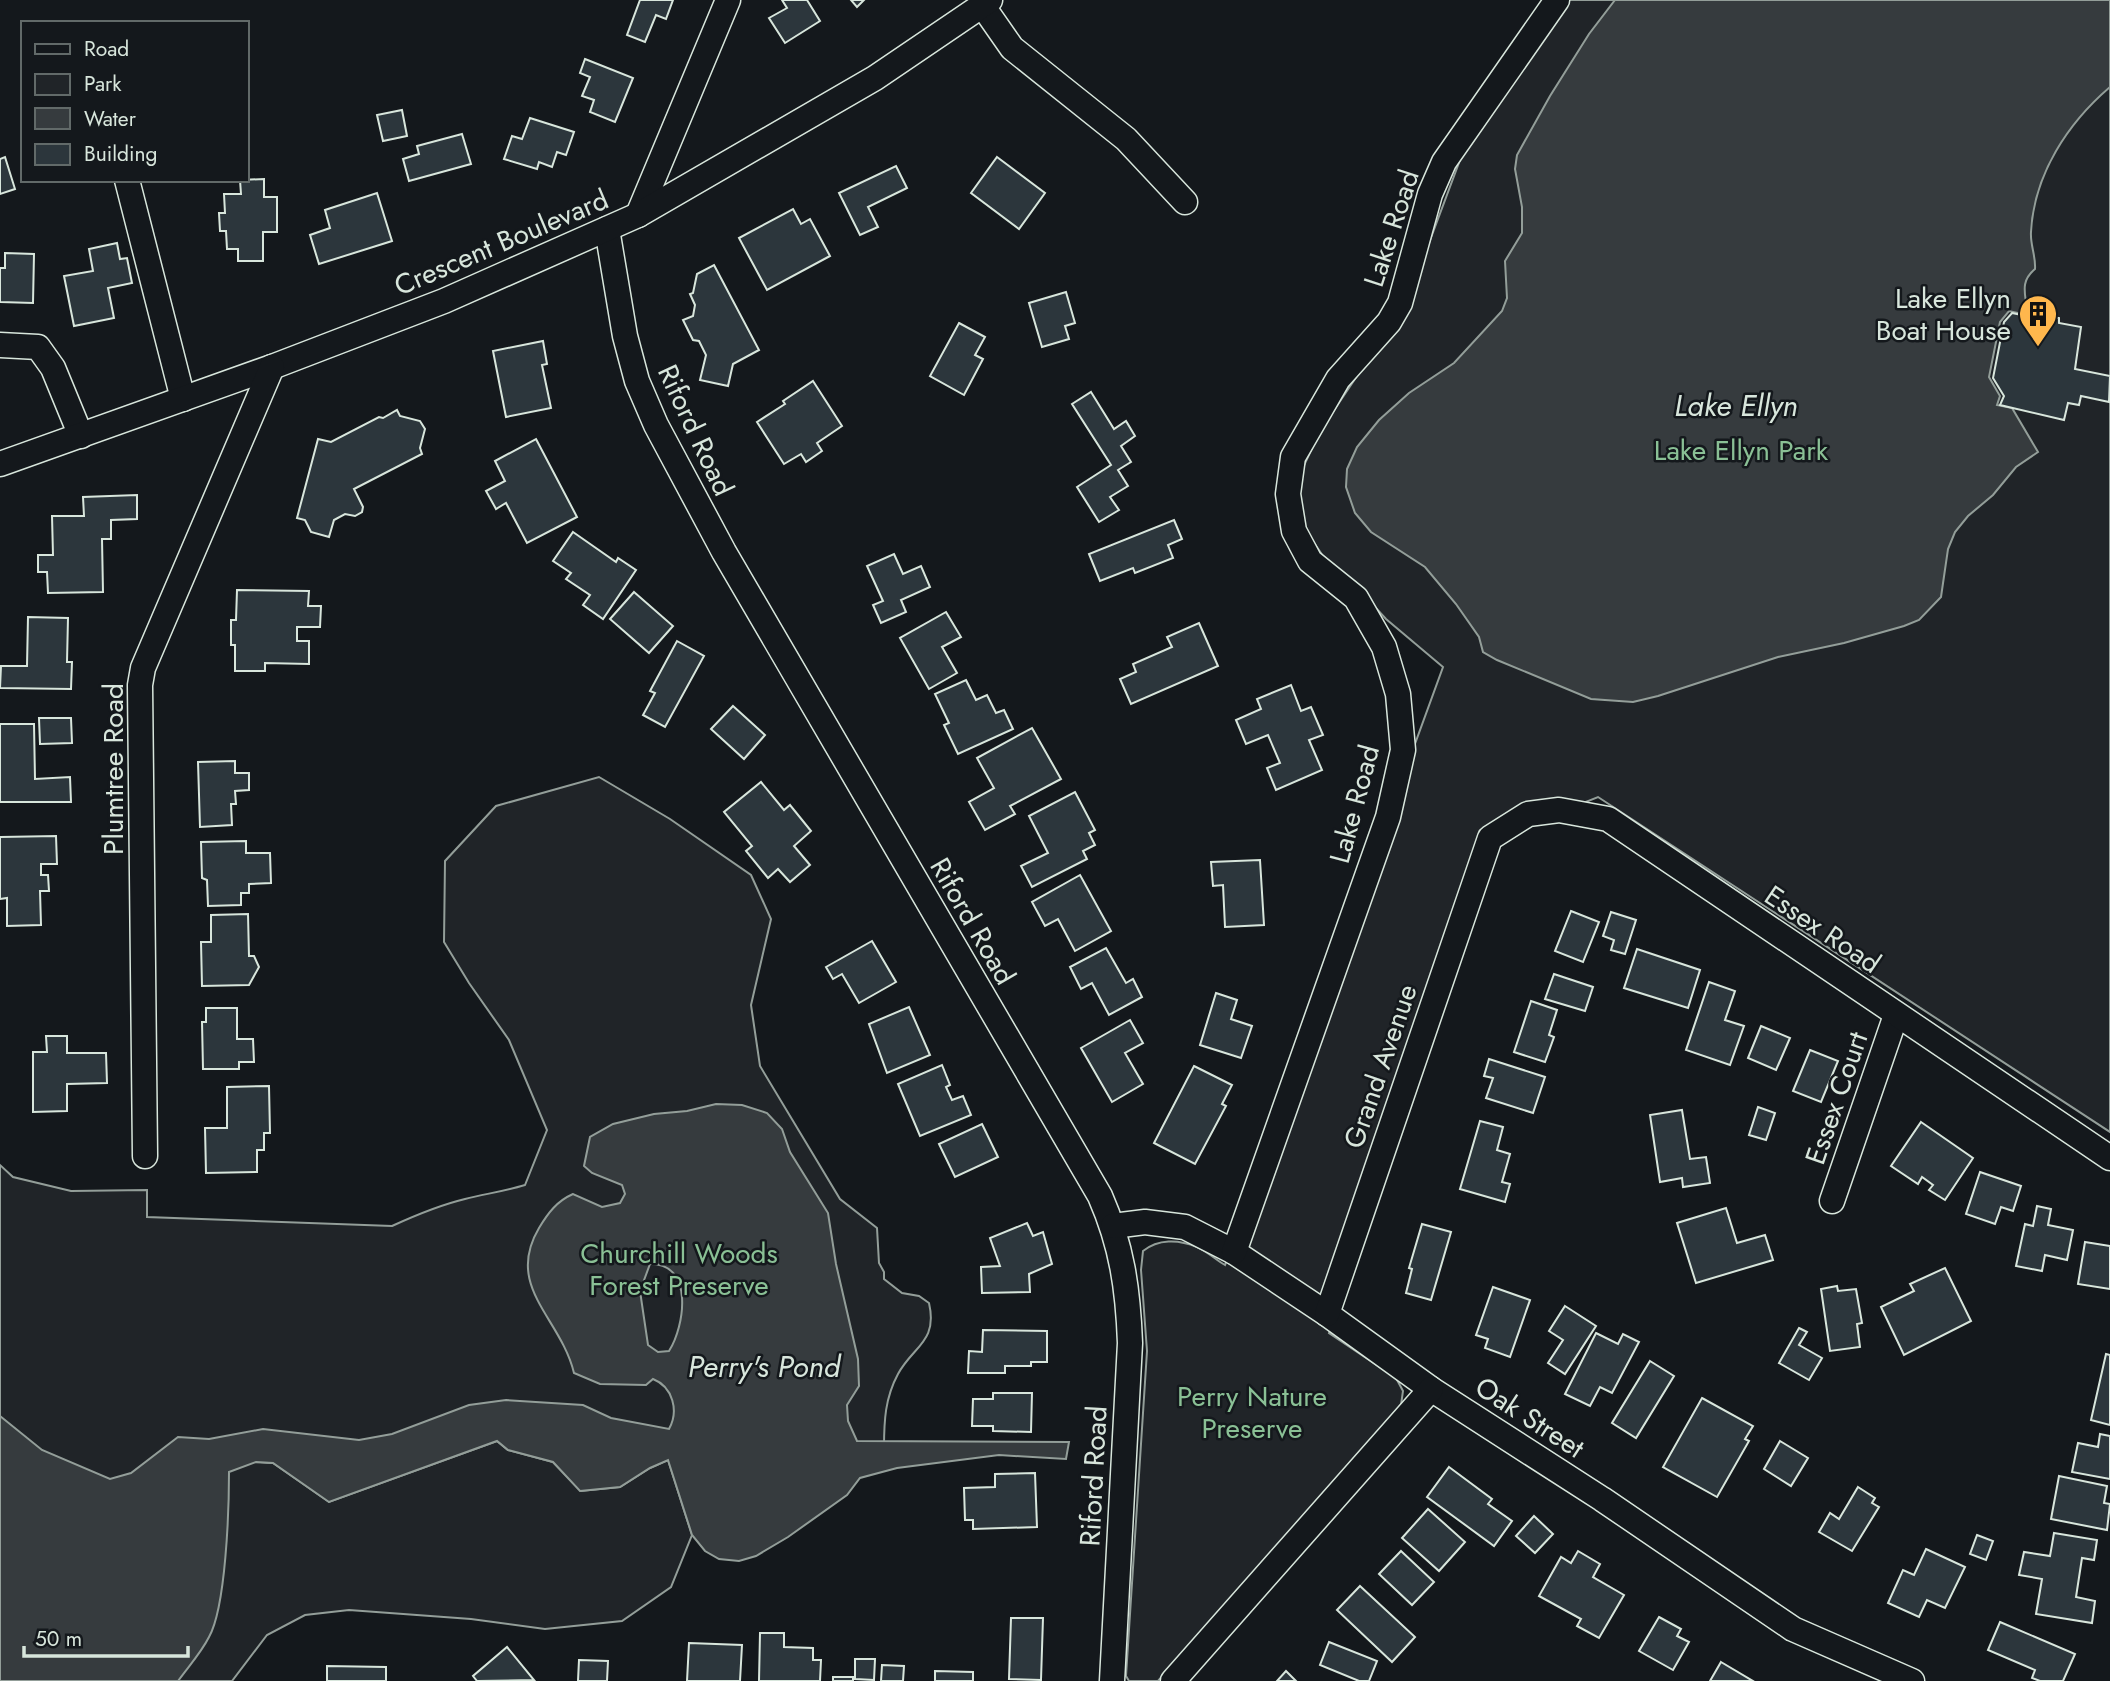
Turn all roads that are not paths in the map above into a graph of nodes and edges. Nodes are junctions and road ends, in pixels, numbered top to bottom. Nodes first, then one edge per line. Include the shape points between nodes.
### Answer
1 (728, 0) edge
2 (1557, 0) edge
3 (986, 3) edge
4 (128, 182) edge
5 (1185, 202) dead end
6 (638, 215) junction
7 (607, 229) junction
8 (0, 345) edge
9 (272, 367) junction
10 (183, 399) junction
11 (81, 436) junction
12 (0, 464) edge
13 (1490, 838) joint
14 (1896, 1015) junction
15 (145, 1156) dead end
16 (2110, 1158) edge
17 (1832, 1201) dead end
18 (1113, 1226) junction
19 (1234, 1252) junction
20 (1327, 1314) junction
21 (1431, 1390) junction
22 (1885, 1676) edge
23 (1112, 1681) edge
24 (1173, 1681) edge
25 (1912, 1681) edge

1 - 6 street
2 - 19 street, Lake Road via 1444,162 1430,194 1400,303 1390,322 1338,379 1293,457 1288,494 1294,531 1310,561 1356,598 1384,647 1398,694 1403,750 1388,817
3 - 5 street via 1012,48 1126,139
3 - 6 street, Crescent Boulevard via 875,78
4 - 10 street
6 - 7 street, Crescent Boulevard
7 - 9 street, Crescent Boulevard via 444,301
7 - 18 street, Riford Road via 625,336 656,425 723,552 1093,1184
8 - 11 street via 38,347 53,368
9 - 10 street, Crescent Boulevard
9 - 15 street, Plumtree Road via 143,668 140,685
10 - 11 street, Crescent Boulevard
11 - 12 street, Crescent Boulevard
13 - 14 street, Essex Road via 1528,814 1559,810 1608,819
13 - 20 street, Grand Avenue
14 - 16 street, Essex Road
14 - 17 street, Essex Court
18 - 19 street, Oak Street via 1145,1222 1185,1227
18 - 23 street, Riford Road via 1128,1294 1130,1343
19 - 20 street, Oak Street
20 - 21 street, Oak Street
21 - 22 street, Oak Street via 1793,1629
21 - 24 street
22 - 25 street, Oak Street

